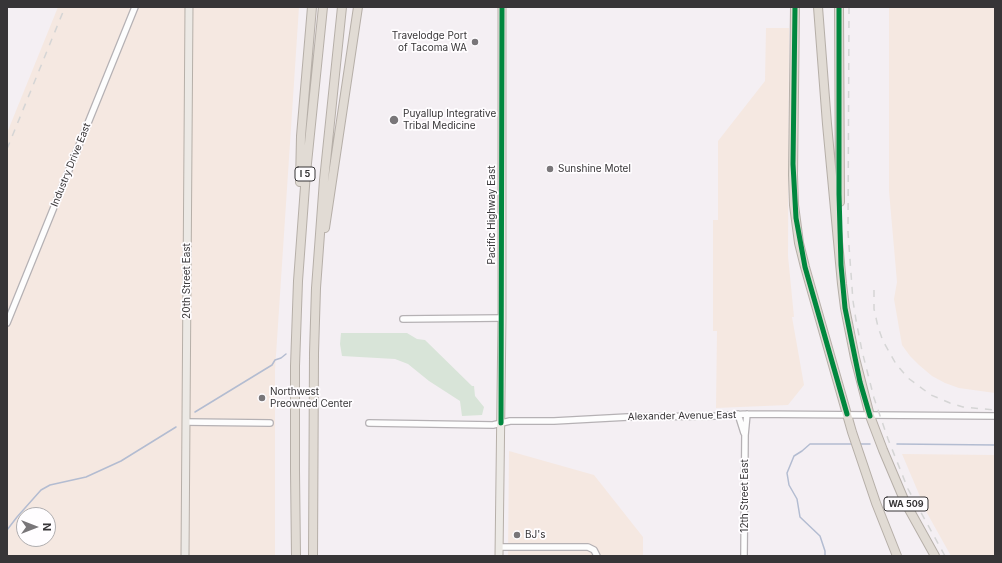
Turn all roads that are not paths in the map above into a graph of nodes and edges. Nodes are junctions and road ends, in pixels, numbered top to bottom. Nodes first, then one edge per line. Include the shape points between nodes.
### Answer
1 (135, 7) edge
2 (190, 7) edge
3 (312, 7) edge
4 (323, 7) edge
5 (342, 7) edge
6 (358, 7) edge
7 (502, 7) edge
8 (795, 7) edge
9 (799, 7) edge
10 (818, 7) edge
11 (840, 7) edge
12 (795, 92) junction
13 (302, 216) junction
14 (841, 265) junction
15 (316, 301) junction
16 (502, 318) junction
17 (403, 319) dead end
18 (7, 323) edge
19 (738, 414) junction
20 (747, 414) junction
21 (847, 414) junction
22 (870, 416) junction
23 (995, 416) edge
24 (186, 422) junction
25 (270, 423) dead end
26 (369, 423) dead end
27 (501, 423) junction
28 (745, 435) junction
29 (499, 548) junction
30 (185, 556) edge
31 (296, 556) edge
32 (313, 556) edge
33 (499, 556) edge
34 (597, 556) edge
35 (744, 556) edge
36 (897, 556) edge
37 (935, 556) edge

1 - 18 street, Industry Drive East
2 - 24 main road, 20th Street East
3 - 13 highway via 301,136
4 - 13 highway, I 5
5 - 15 highway, I 5 via 324,180
6 - 15 highway
7 - 16 main road, Pacific Highway East
8 - 12 highway
9 - 12 highway, WA 509
10 - 14 highway, WA 509
11 - 14 highway
12 - 21 highway, WA 509 via 793,176 797,231
13 - 31 highway, I 5 via 296,342
14 - 22 highway, WA 509 via 850,338
15 - 32 highway, I 5
16 - 17 street
16 - 27 main road, Pacific Highway East
19 - 20 street, Alexander Avenue East
19 - 27 street, Alexander Avenue East
19 - 28 street, 12th Street East
20 - 21 street, Alexander Avenue East
20 - 28 street, 12th Street East
21 - 22 street, Alexander Avenue East
21 - 36 highway, WA 509 via 860,457
22 - 23 street, Alexander Avenue East
22 - 37 highway, WA 509 via 898,486
24 - 25 street
24 - 30 main road, 20th Street East
26 - 27 street, Alexander Avenue East
27 - 29 main road, Pacific Highway East
28 - 35 street, 12th Street East
29 - 33 main road, Pacific Highway East
29 - 34 street via 588,547 594,550

